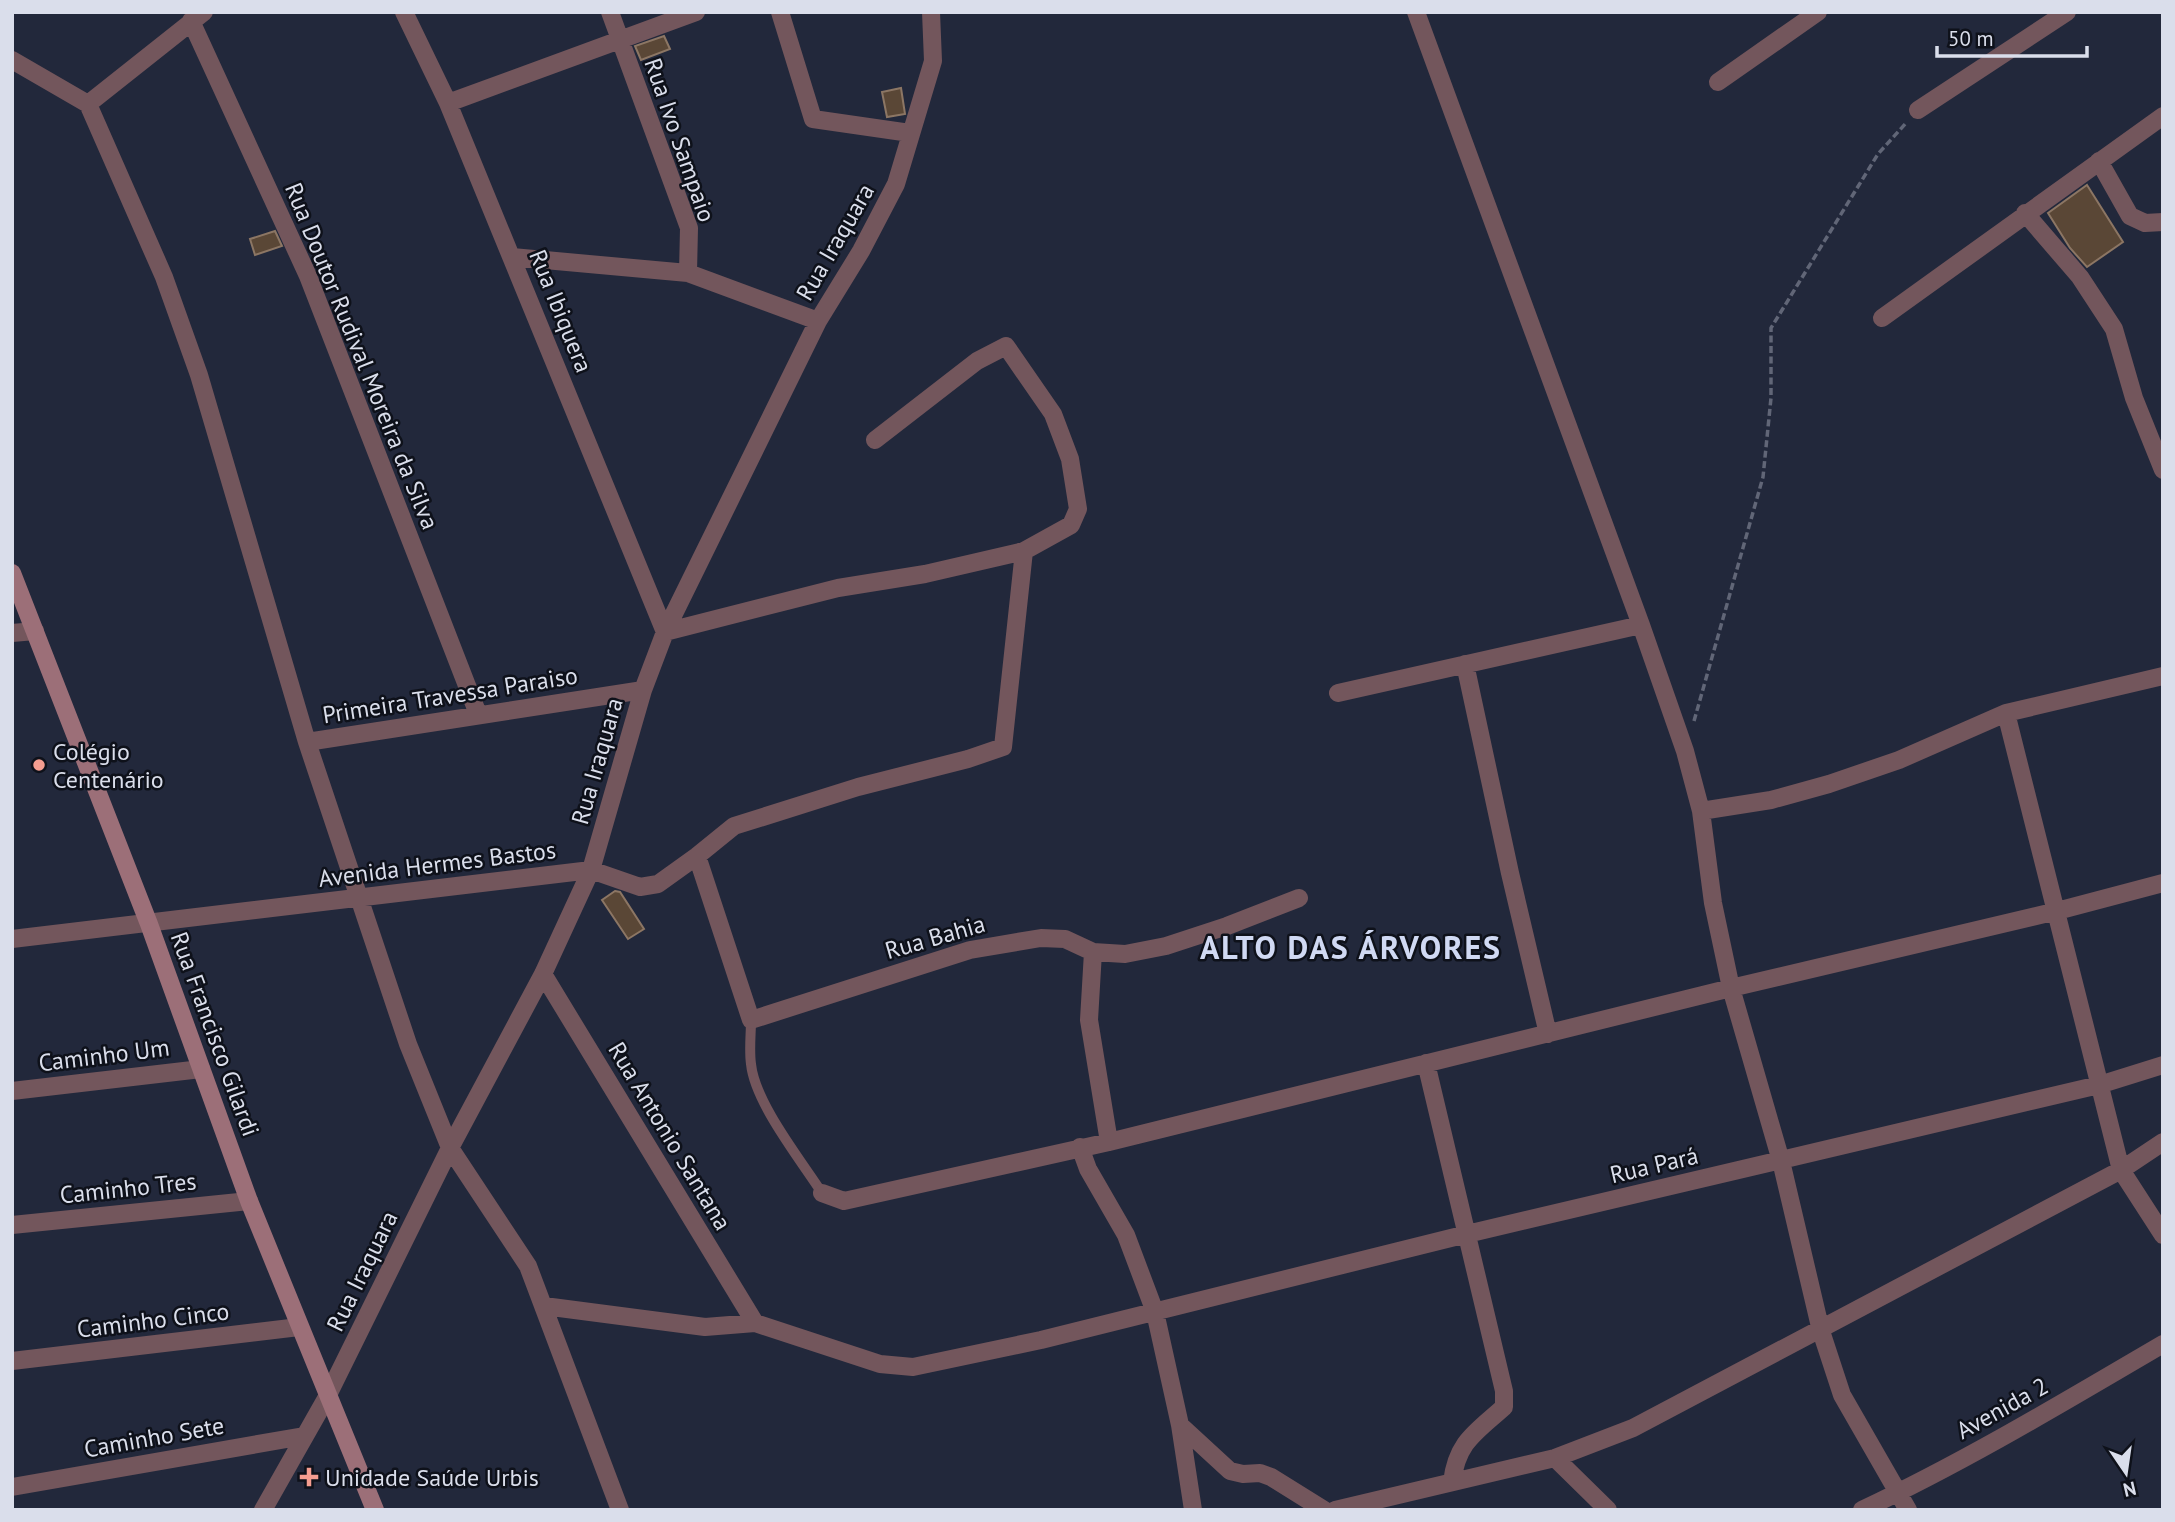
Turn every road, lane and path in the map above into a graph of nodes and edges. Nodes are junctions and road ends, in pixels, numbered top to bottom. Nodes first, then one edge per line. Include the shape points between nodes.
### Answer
1 (404, 12) edge
2 (610, 12) edge
3 (696, 12) edge
4 (780, 12) edge
5 (931, 12) edge
6 (1416, 12) edge
7 (1818, 12) edge
8 (2067, 12) edge
9 (197, 17) edge
10 (619, 40) junction
11 (12, 60) edge
12 (1717, 82) dead end
13 (448, 103) junction
14 (88, 104) junction
15 (1918, 110) joint
16 (2163, 116) edge
17 (910, 133) junction
18 (2099, 161) junction
19 (2025, 213) junction
20 (2163, 222) edge
21 (512, 257) junction
22 (688, 273) junction
23 (1882, 317) dead end
24 (818, 320) junction
25 (875, 440) dead end
26 (2163, 470) edge
27 (1024, 551) junction
28 (12, 573) edge
29 (1641, 625) junction
30 (35, 631) junction
31 (665, 632) junction
32 (12, 633) edge
33 (1465, 664) junction
34 (2163, 676) edge
35 (643, 690) junction
36 (1338, 692) dead end
37 (2006, 713) junction
38 (478, 714) junction
39 (307, 742) junction
40 (1685, 751) junction
41 (1700, 811) junction
42 (697, 856) junction
43 (591, 870) junction
44 (2163, 884) edge
45 (1299, 898) dead end
46 (358, 899) junction
47 (2057, 911) junction
48 (149, 923) junction
49 (12, 939) edge
50 (1093, 952) junction
51 (543, 974) junction
52 (1731, 988) junction
53 (751, 1020) junction
54 (1548, 1034) junction
55 (1426, 1063) junction
56 (2163, 1065) edge
57 (201, 1069) junction
58 (2099, 1085) junction
59 (12, 1091) edge
60 (1109, 1142) junction
61 (2163, 1142) edge
62 (1080, 1147) junction
63 (450, 1148) junction
64 (1781, 1161) junction
65 (2121, 1170) junction
66 (822, 1193) joint
67 (249, 1201) junction
68 (12, 1225) edge
69 (1467, 1234) junction
70 (2163, 1235) edge
71 (544, 1306) junction
72 (1155, 1312) junction
73 (755, 1323) junction
74 (299, 1327) junction
75 (1821, 1331) junction
76 (2163, 1344) edge
77 (12, 1362) edge
78 (327, 1397) junction
79 (1180, 1425) junction
80 (304, 1436) junction
81 (1555, 1458) junction
82 (1452, 1482) junction
83 (12, 1487) edge
84 (1899, 1493) junction
85 (263, 1510) edge
86 (374, 1510) edge
87 (620, 1510) edge
88 (1193, 1510) edge
89 (1324, 1510) edge
90 (1335, 1510) edge
91 (1608, 1510) edge
92 (1862, 1510) edge
93 (1908, 1510) edge

1 - 13 street, Rua Ibiquera
2 - 10 street, Rua Ivo Sampaio
3 - 10 street
4 - 17 street via 813,119
5 - 17 street, Rua Iraquara via 933,61
6 - 29 street
7 - 12 street
8 - 15 street
9 - 14 street
9 - 38 street, Rua Doutor Rudival Moreira da Silva via 308,276
10 - 13 street
10 - 22 street, Rua Ivo Sampaio via 689,228
11 - 14 street
13 - 21 street, Rua Ibiquera
14 - 39 street via 200,375
15 - 40 path via 1878,154 1772,328 1763,477
16 - 18 street
17 - 24 street, Rua Iraquara via 896,184
18 - 19 street
18 - 20 street via 2130,216 2146,223
19 - 23 street
19 - 26 street via 2080,277 2114,329 2134,398
21 - 22 street
21 - 31 street, Rua Ibiquera
22 - 24 street
24 - 31 street, Rua Iraquara
25 - 27 street via 977,361 1006,346 1053,414 1070,459 1077,509 1071,525
27 - 31 street via 838,588
27 - 42 street, Avenida Hermes Bastos via 1003,747 734,826
28 - 30 street, Rua Francisco Gilardi
29 - 33 street
29 - 40 street
30 - 32 street
30 - 48 street, Rua Francisco Gilardi
31 - 35 street, Rua Iraquara
33 - 36 street
33 - 54 street
34 - 37 street
35 - 38 street, Primeira Travessa Paraiso
35 - 43 street, Rua Iraquara
37 - 41 street via 1899,760 1829,784 1771,800
37 - 47 street
38 - 39 street, Primeira Travessa Paraiso
39 - 46 street
40 - 41 street
41 - 52 street
42 - 43 street, Avenida Hermes Bastos via 658,884 640,887
42 - 53 street
43 - 46 street, Avenida Hermes Bastos
43 - 51 street, Rua Iraquara
44 - 47 street
45 - 50 street, Rua Bahia via 1166,946 1125,954
46 - 48 street, Avenida Hermes Bastos
46 - 63 street
47 - 52 street
47 - 58 street
48 - 49 street, Avenida Hermes Bastos
48 - 57 street, Rua Francisco Gilardi
50 - 53 street, Rua Bahia via 1065,939 1008,942
50 - 60 street via 1089,1020
51 - 63 street, Rua Iraquara
51 - 73 street, Rua Antonio Santana
52 - 54 street
52 - 64 street
53 - 66 lane via 755,1081 768,1110
54 - 55 street
55 - 60 street
55 - 69 street
56 - 58 street, Rua Pará
57 - 59 street, Caminho Um
57 - 67 street, Rua Francisco Gilardi
58 - 64 street, Rua Pará
58 - 65 street
60 - 62 street
61 - 65 street
62 - 66 street via 845,1201
62 - 72 street via 1126,1235
63 - 71 street via 528,1266
63 - 78 street, Rua Iraquara
64 - 69 street, Rua Pará
64 - 75 street
65 - 70 street
65 - 75 street
67 - 68 street, Caminho Tres
67 - 74 street, Rua Francisco Gilardi
69 - 72 street, Rua Pará
69 - 82 street via 1504,1406 1462,1446
71 - 73 street via 705,1326
71 - 87 street
72 - 73 street, Rua Pará via 913,1367 880,1364
72 - 79 street
74 - 77 street, Caminho Cinco
74 - 78 street, Rua Francisco Gilardi
75 - 81 street via 1633,1429
75 - 84 street via 1842,1395
76 - 84 street, Avenida 2
78 - 80 street, Rua Iraquara
78 - 86 street, Rua Francisco Gilardi
79 - 88 street
79 - 89 street via 1230,1471 1271,1477
80 - 83 street, Caminho Sete
80 - 85 street, Rua Iraquara
81 - 82 street
81 - 91 street
82 - 90 street
84 - 92 street, Avenida 2
84 - 93 street

